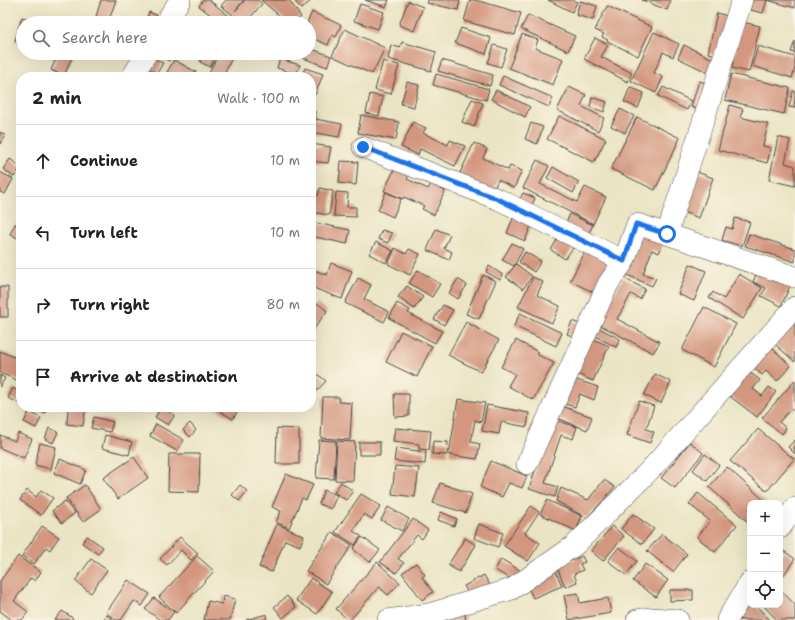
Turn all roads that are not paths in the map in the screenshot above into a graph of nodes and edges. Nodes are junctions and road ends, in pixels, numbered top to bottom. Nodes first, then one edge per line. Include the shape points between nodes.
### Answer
1 (180, 0) edge
2 (742, 0) edge
3 (170, 16) edge
4 (143, 60) edge
5 (135, 72) edge
6 (363, 147) dead end
7 (667, 234) junction
8 (624, 261) junction
9 (795, 277) edge
10 (795, 308) edge
11 (527, 464) dead end
12 (795, 508) edge
13 (783, 524) edge
14 (747, 587) edge
15 (388, 620) edge
16 (636, 620) edge
17 (678, 620) edge
18 (727, 620) edge

1 - 3 street
2 - 7 street
4 - 5 street
6 - 8 street via 500,200
7 - 8 street via 636,224
7 - 9 street
8 - 11 street via 608,284
10 - 15 street via 651,469 575,545 512,589 429,614
12 - 13 street
14 - 18 street
16 - 17 street

